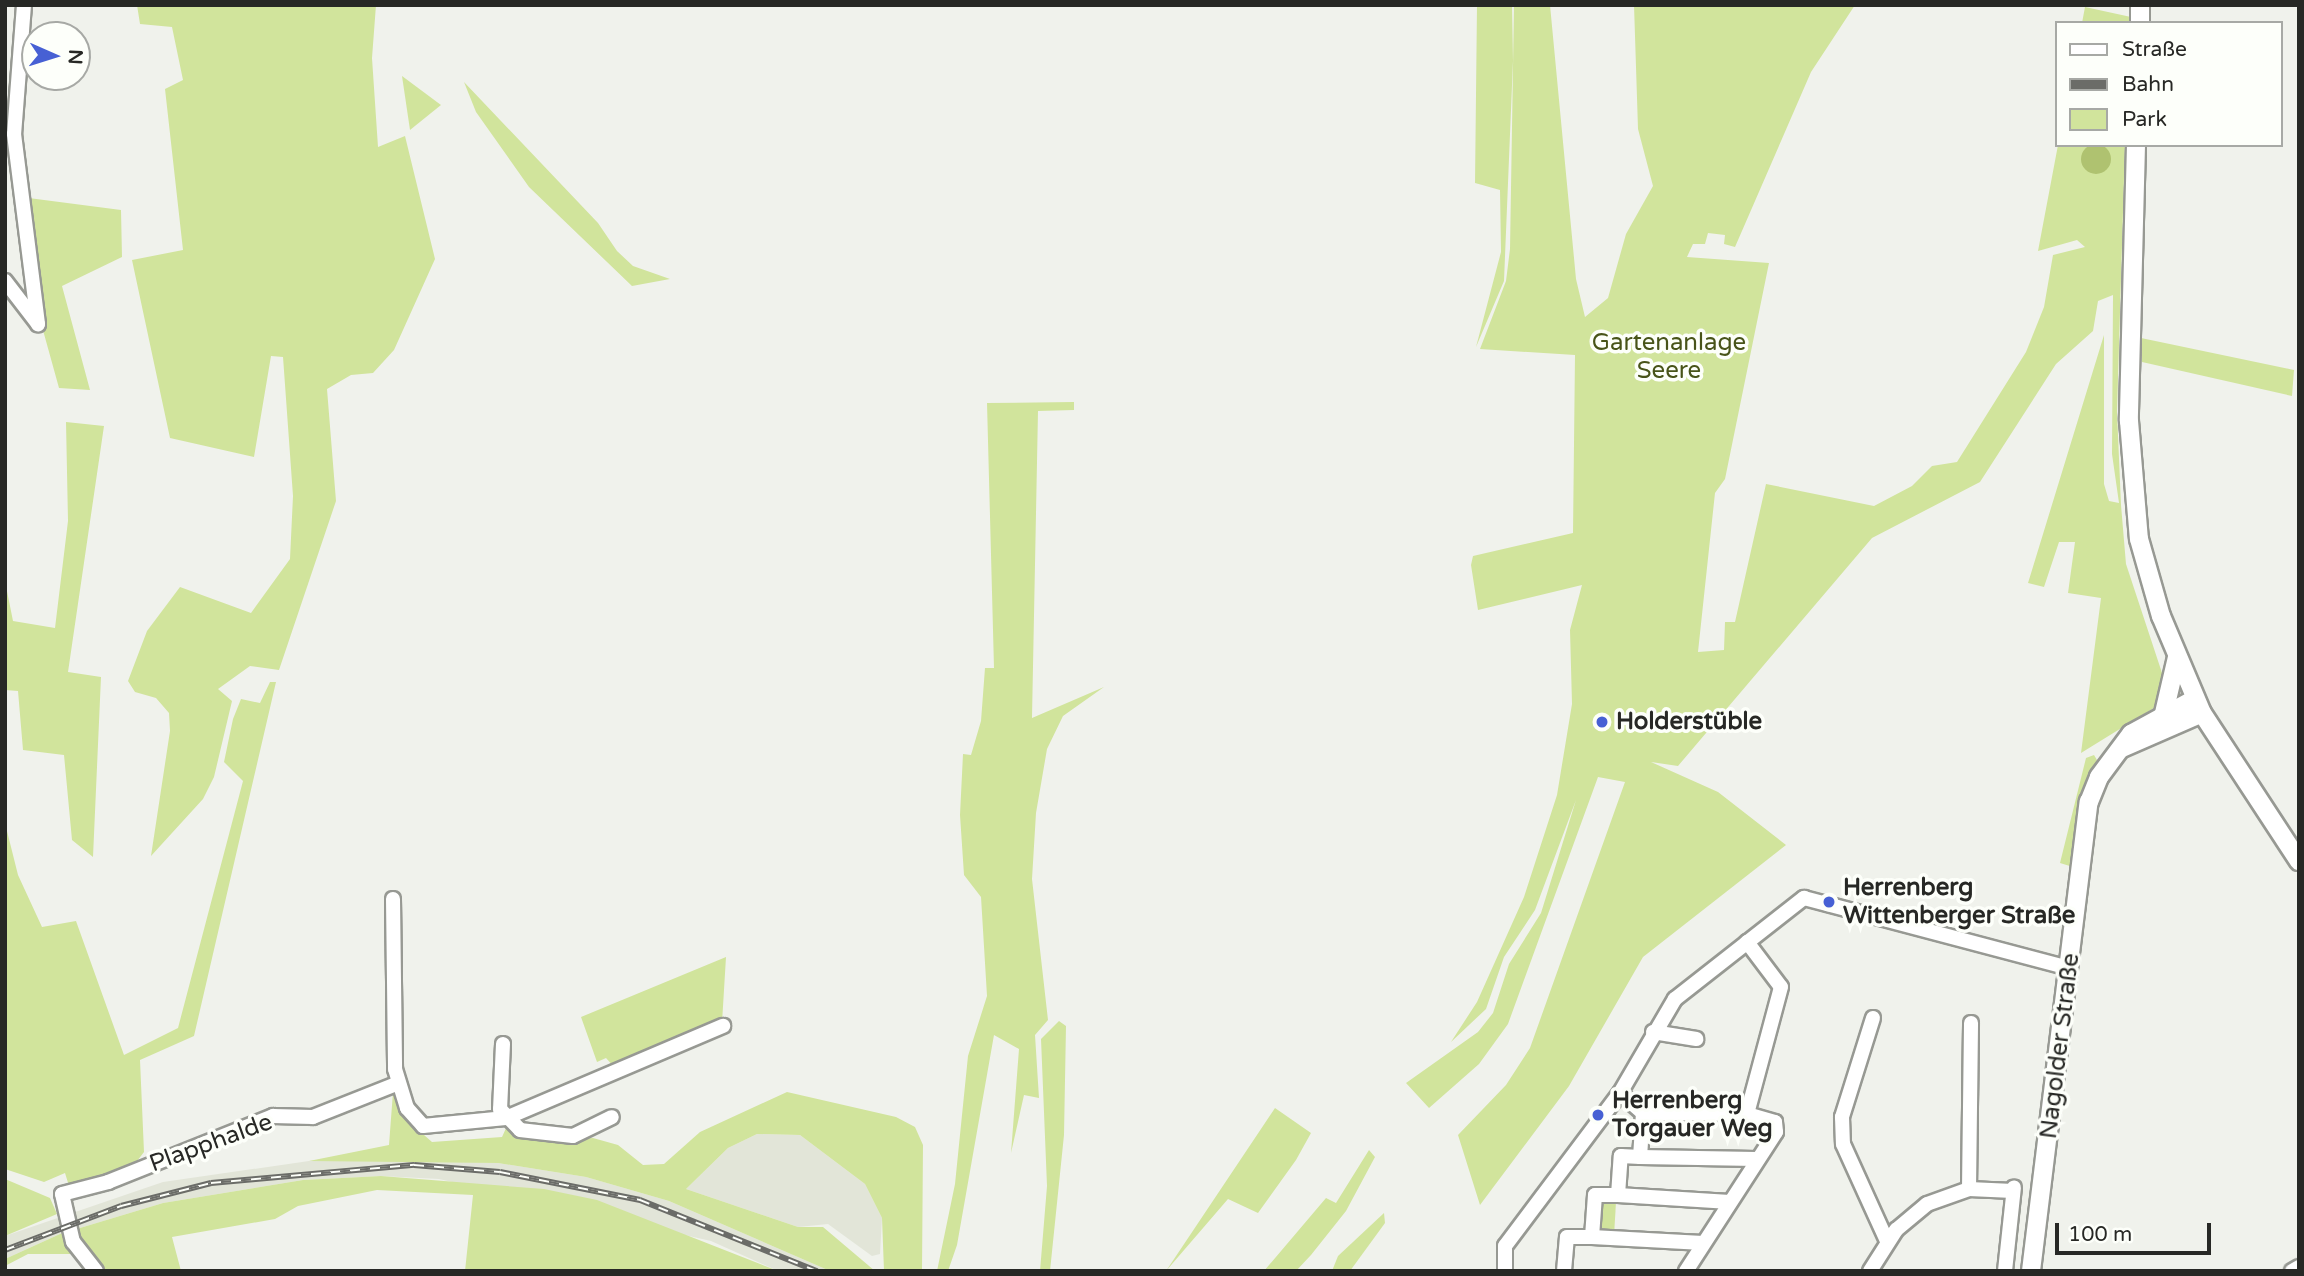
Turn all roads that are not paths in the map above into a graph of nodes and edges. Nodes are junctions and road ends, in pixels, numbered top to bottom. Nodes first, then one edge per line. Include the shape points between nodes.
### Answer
1 (24, 5) edge
2 (2136, 147) edge
3 (5, 281) edge
4 (2177, 657) junction
5 (2199, 706) junction
6 (2164, 713) junction
7 (2122, 748) junction
8 (2299, 861) edge
9 (393, 899) dead end
10 (1747, 942) junction
11 (2069, 968) junction
12 (1873, 1018) dead end
13 (1970, 1023) dead end
14 (723, 1026) dead end
15 (1653, 1032) junction
16 (1696, 1040) dead end
17 (503, 1044) dead end
18 (399, 1083) junction
19 (1620, 1093) junction
20 (1643, 1113) junction
21 (1747, 1114) junction
22 (612, 1117) dead end
23 (506, 1118) junction
24 (1640, 1157) junction
25 (1756, 1159) junction
26 (1969, 1189) junction
27 (1618, 1195) junction
28 (1730, 1202) junction
29 (1592, 1237) junction
30 (1887, 1241) junction
31 (1703, 1243) junction
32 (2299, 1267) edge
33 (96, 1271) edge
34 (1505, 1271) edge
35 (1564, 1271) edge
36 (1686, 1271) edge
37 (1870, 1271) edge
38 (2005, 1271) edge
39 (2031, 1271) edge
40 (2292, 1271) edge

1 - 3 street via 14,134 38,324
2 - 4 main road via 2131,482 2145,566
4 - 5 main road
4 - 6 main road
5 - 6 main road, Nagolder Straße
5 - 7 main road, Nagolder Straße
5 - 8 main road
6 - 7 main road, Nagolder Straße via 2136,729
7 - 11 main road, Nagolder Straße via 2099,776 2087,813
9 - 18 street via 392,1032
10 - 11 street via 1804,898
10 - 15 street via 1675,999
10 - 21 street via 1781,987
11 - 39 main road, Nagolder Straße
12 - 30 street via 1842,1117 1843,1144
13 - 26 street via 1975,1058
14 - 23 street
15 - 16 street
15 - 19 street
17 - 23 street via 500,1109
18 - 23 street via 407,1108 423,1126
18 - 33 street, Plapphalde via 313,1117 273,1116 108,1182 62,1194 73,1242
19 - 20 street
19 - 34 street via 1505,1246
20 - 21 street
20 - 24 street
21 - 25 street via 1774,1122 1776,1132
22 - 23 street via 573,1136 520,1130
24 - 25 street
24 - 27 street via 1621,1156
25 - 28 street
26 - 30 street via 1927,1204
26 - 38 street via 2013,1189
27 - 28 street
27 - 29 street via 1595,1195
28 - 31 street
29 - 31 street
29 - 35 street via 1567,1237
30 - 37 street
31 - 36 street
32 - 40 street

